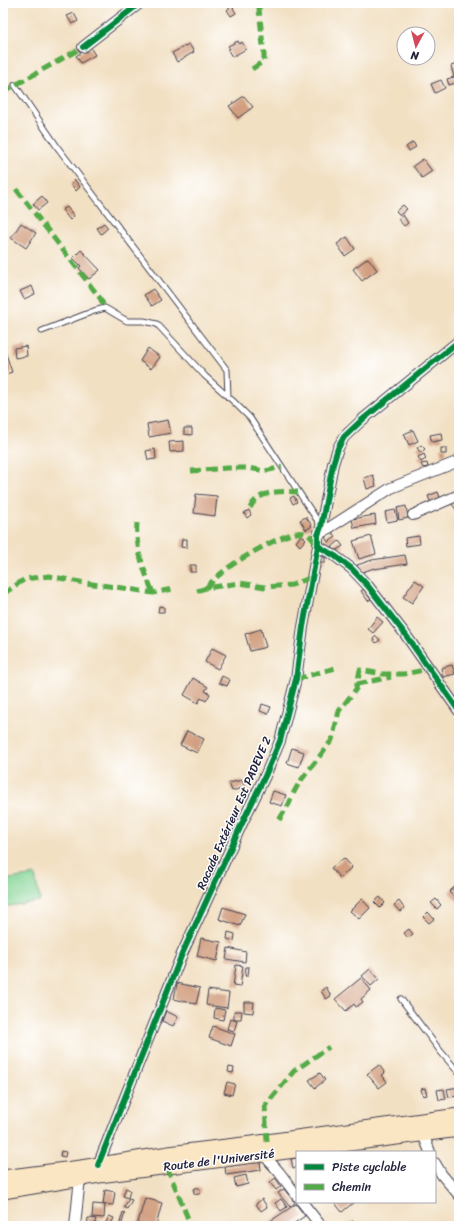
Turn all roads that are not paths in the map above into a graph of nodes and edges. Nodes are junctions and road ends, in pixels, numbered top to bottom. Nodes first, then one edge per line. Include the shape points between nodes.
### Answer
1 (140, 3) edge
2 (83, 47) dead end
3 (15, 85) dead end
4 (42, 331) dead end
5 (459, 341) edge
6 (228, 397) junction
7 (459, 461) edge
8 (459, 495) edge
9 (413, 515) dead end
10 (319, 536) junction
11 (459, 711) edge
12 (401, 999) dead end
13 (459, 1073) edge
14 (459, 1116) edge
15 (459, 1129) edge
16 (423, 1134) junction
17 (430, 1151) edge
18 (263, 1154) junction
19 (98, 1165) junction
20 (436, 1165) edge
21 (3, 1178) edge
22 (80, 1178) junction
23 (3, 1191) edge
24 (296, 1195) edge
25 (459, 1195) edge
26 (303, 1203) edge
27 (75, 1226) edge
28 (321, 1226) edge

1 - 2 street
3 - 6 lane via 58,148 227,370
4 - 6 lane via 105,308 127,321 157,324 204,376
5 - 10 street, Rocade Extérieur Est PADEVE 2 via 344,437 333,464
6 - 10 lane via 250,418
7 - 10 street via 391,488
8 - 9 street
10 - 11 street via 335,556 368,586
10 - 19 street, Rocade Extérieur Est PADEVE 2 via 296,679 280,741 182,954
12 - 13 lane
14 - 19 main road, Route de l'Université
15 - 16 main road, Route de l'Université
16 - 17 street
16 - 18 main road, Route de l'Université
18 - 22 main road, Route de l'Université
18 - 24 street
19 - 21 main road, Route de l'Université
20 - 25 street
22 - 23 main road, Route de l'Université
22 - 27 street
26 - 28 street

